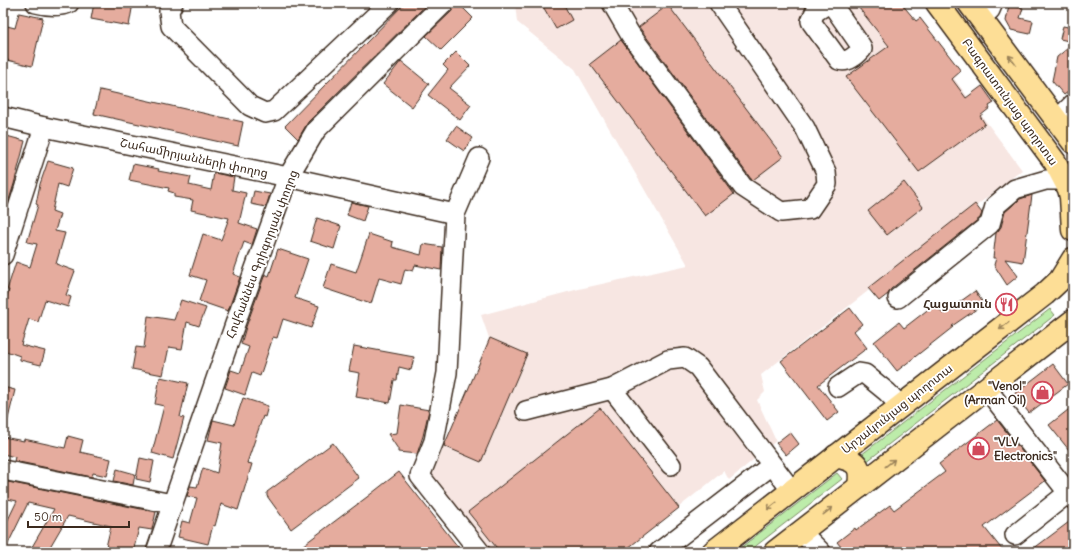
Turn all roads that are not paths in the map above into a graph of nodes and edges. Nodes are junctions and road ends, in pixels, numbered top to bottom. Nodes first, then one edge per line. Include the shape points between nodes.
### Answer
1 (36, 3) edge
2 (69, 3) edge
3 (173, 3) edge
4 (389, 3) edge
5 (444, 3) edge
6 (612, 3) edge
7 (719, 3) edge
8 (937, 3) edge
9 (981, 8) edge
10 (1073, 104) edge
11 (3, 117) edge
12 (1056, 120) junction
13 (44, 127) junction
14 (1073, 142) edge
15 (479, 158) dead end
16 (288, 177) junction
17 (1064, 180) junction
18 (455, 214) junction
19 (1073, 230) edge
20 (1073, 239) edge
21 (3, 255) edge
22 (1073, 259) edge
23 (898, 298) dead end
24 (1073, 321) edge
25 (838, 387) dead end
26 (986, 388) junction
27 (612, 389) junction
28 (901, 406) junction
29 (526, 411) dead end
30 (836, 456) junction
31 (671, 465) dead end
32 (772, 465) junction
33 (3, 470) edge
34 (859, 487) junction
35 (792, 491) junction
36 (1070, 496) edge
37 (172, 504) junction
38 (801, 532) junction
39 (1015, 535) dead end
40 (156, 552) edge
41 (480, 552) edge
42 (659, 552) edge
43 (713, 552) edge
44 (775, 552) edge
45 (821, 552) edge

1 - 2 street via 46,6
3 - 4 street via 170,11 171,26 250,106 265,113 274,111
5 - 16 street, Հովհաննես Գրիգորյան փողոց via 316,130
6 - 7 street via 630,34 743,187 781,212 810,209 827,184 826,172 805,128
8 - 17 main road, Բագրատունյաց պողոտա via 1052,158
12 -> 9 main road
10 - 12 street
11 - 13 street, Շահամիրյանների փողոց
12 - 14 main road
13 - 16 street, Շահամիրյանների փողոց
13 - 21 street
15 - 18 street
16 - 18 street, Շահամիրյանների փողոց
16 - 37 street, Հովհաննես Գրիգորյան փողոց
17 - 19 main road, Բագրատունյաց պողոտա via 1071,197
17 - 23 street via 1046,180 1015,189 996,206 990,224
18 - 41 street via 447,373 434,441 420,476
20 - 22 main road
22 -> 28 main road, Արշակունյաց պողոտա via 1060,280 1046,294
24 - 26 main road
25 - 28 street via 859,373 865,374
34 -> 26 main road
26 - 36 street
27 - 29 street
27 - 31 street
27 - 32 street via 668,360 685,358 698,367
28 - 30 main road, Արշակունյաց պողոտա
30 - 34 main road via 847,458 857,465 860,474
30 - 35 main road, Արշակունյաց պողոտա
32 - 35 street
32 - 42 street
33 - 37 street
38 -> 34 main road
35 -> 43 main road, Արշակունյաց պողոտա
36 - 39 street
37 - 40 street, Հովհաննես Գրիգորյան փողոց
38 - 44 main road
38 - 45 street

